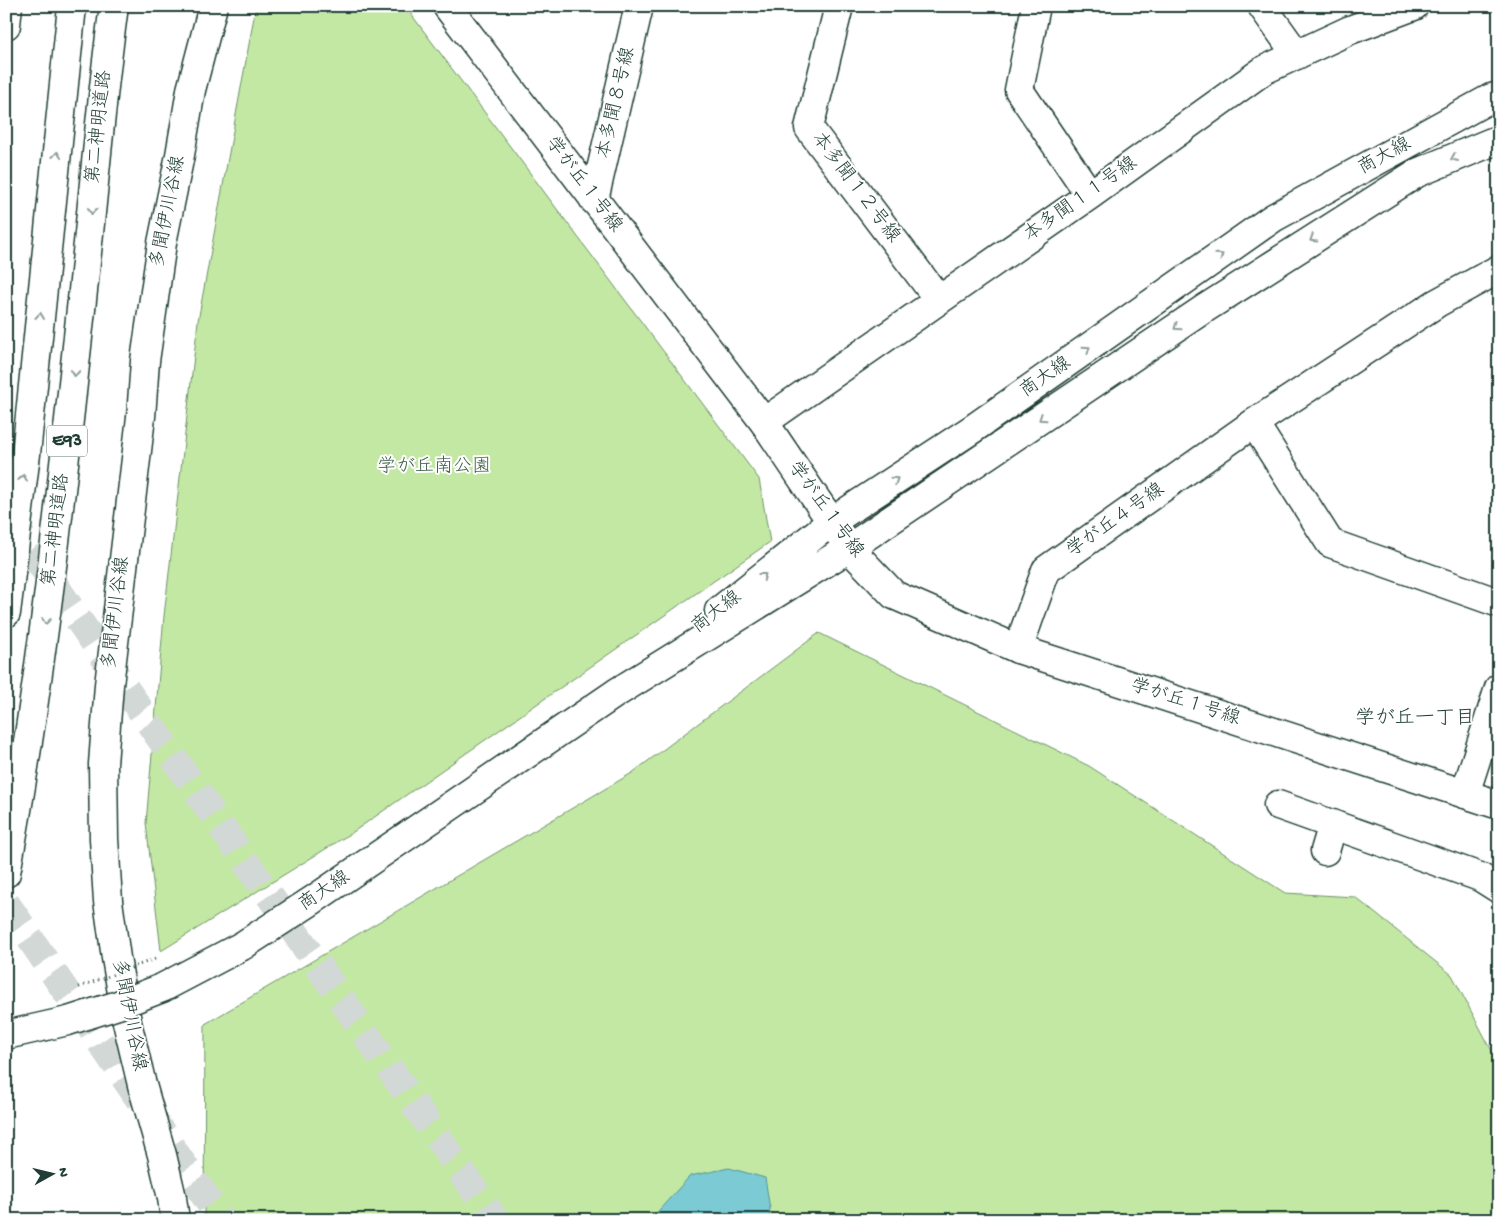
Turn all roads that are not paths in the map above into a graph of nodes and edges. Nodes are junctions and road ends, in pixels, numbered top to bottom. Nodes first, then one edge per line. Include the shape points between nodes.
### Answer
1 (8, 6) edge
2 (72, 6) edge
3 (114, 6) edge
4 (213, 6) edge
5 (447, 6) edge
6 (640, 6) edge
7 (839, 6) edge
8 (1036, 6) edge
9 (1262, 6) edge
10 (1414, 6) edge
11 (6, 25) edge
12 (1297, 54) junction
13 (1499, 96) edge
14 (1499, 139) edge
15 (1090, 195) junction
16 (594, 200) junction
17 (1499, 270) edge
18 (938, 300) junction
19 (764, 422) junction
20 (1254, 423) junction
21 (831, 522) junction
22 (849, 548) junction
23 (1499, 603) edge
24 (6, 613) edge
25 (1018, 649) junction
26 (1499, 688) edge
27 (616, 693) junction
28 (1465, 794) junction
29 (1278, 805) dead end
30 (1499, 805) edge
31 (1334, 824) junction
32 (1325, 851) dead end
33 (6, 873) edge
34 (1499, 889) edge
35 (6, 1035) edge
36 (175, 1220) edge

1 - 11 main road
24 -> 2 main road, E93 via 26,454
3 -> 33 main road, 第二神明道路 / E93 via 45,632
4 - 36 main road, 多聞伊川谷線 via 191,90 162,243 145,361 103,764 108,901 116,958 127,1022 166,1172
5 - 16 main road, 学が丘１号線
6 - 16 main road, 本多聞８号線
7 - 18 main road, 本多聞１２号線 via 809,128
8 - 15 main road via 1019,90
9 - 12 main road
10 - 12 main road, 本多聞１１号線
12 - 15 main road, 本多聞１１号線 via 1264,70
21 -> 13 main road, 商大線 via 974,428 1273,218
14 -> 22 main road, 商大線 via 1417,173 1204,308
15 - 18 main road, 本多聞１１号線
16 - 19 main road, 学が丘１号線
17 - 20 main road, 学が丘４号線 via 1437,303
18 - 19 main road, 本多聞１１号線
19 - 21 main road, 学が丘１号線
20 - 23 main road via 1330,544
20 - 25 main road, 学が丘４号線 via 1046,570
21 - 22 main road, 学が丘１号線
27 -> 21 main road, 商大線
22 - 25 main road, 学が丘１号線 via 894,594
22 - 27 main road, 商大線
25 - 28 main road, 学が丘１号線
26 - 28 main road
27 - 35 main road, 商大線, bridge via 242,946 162,988 118,1005 68,1021
28 - 30 main road, 学が丘１号線
29 - 31 main road
31 - 32 main road
31 - 34 main road via 1480,877

